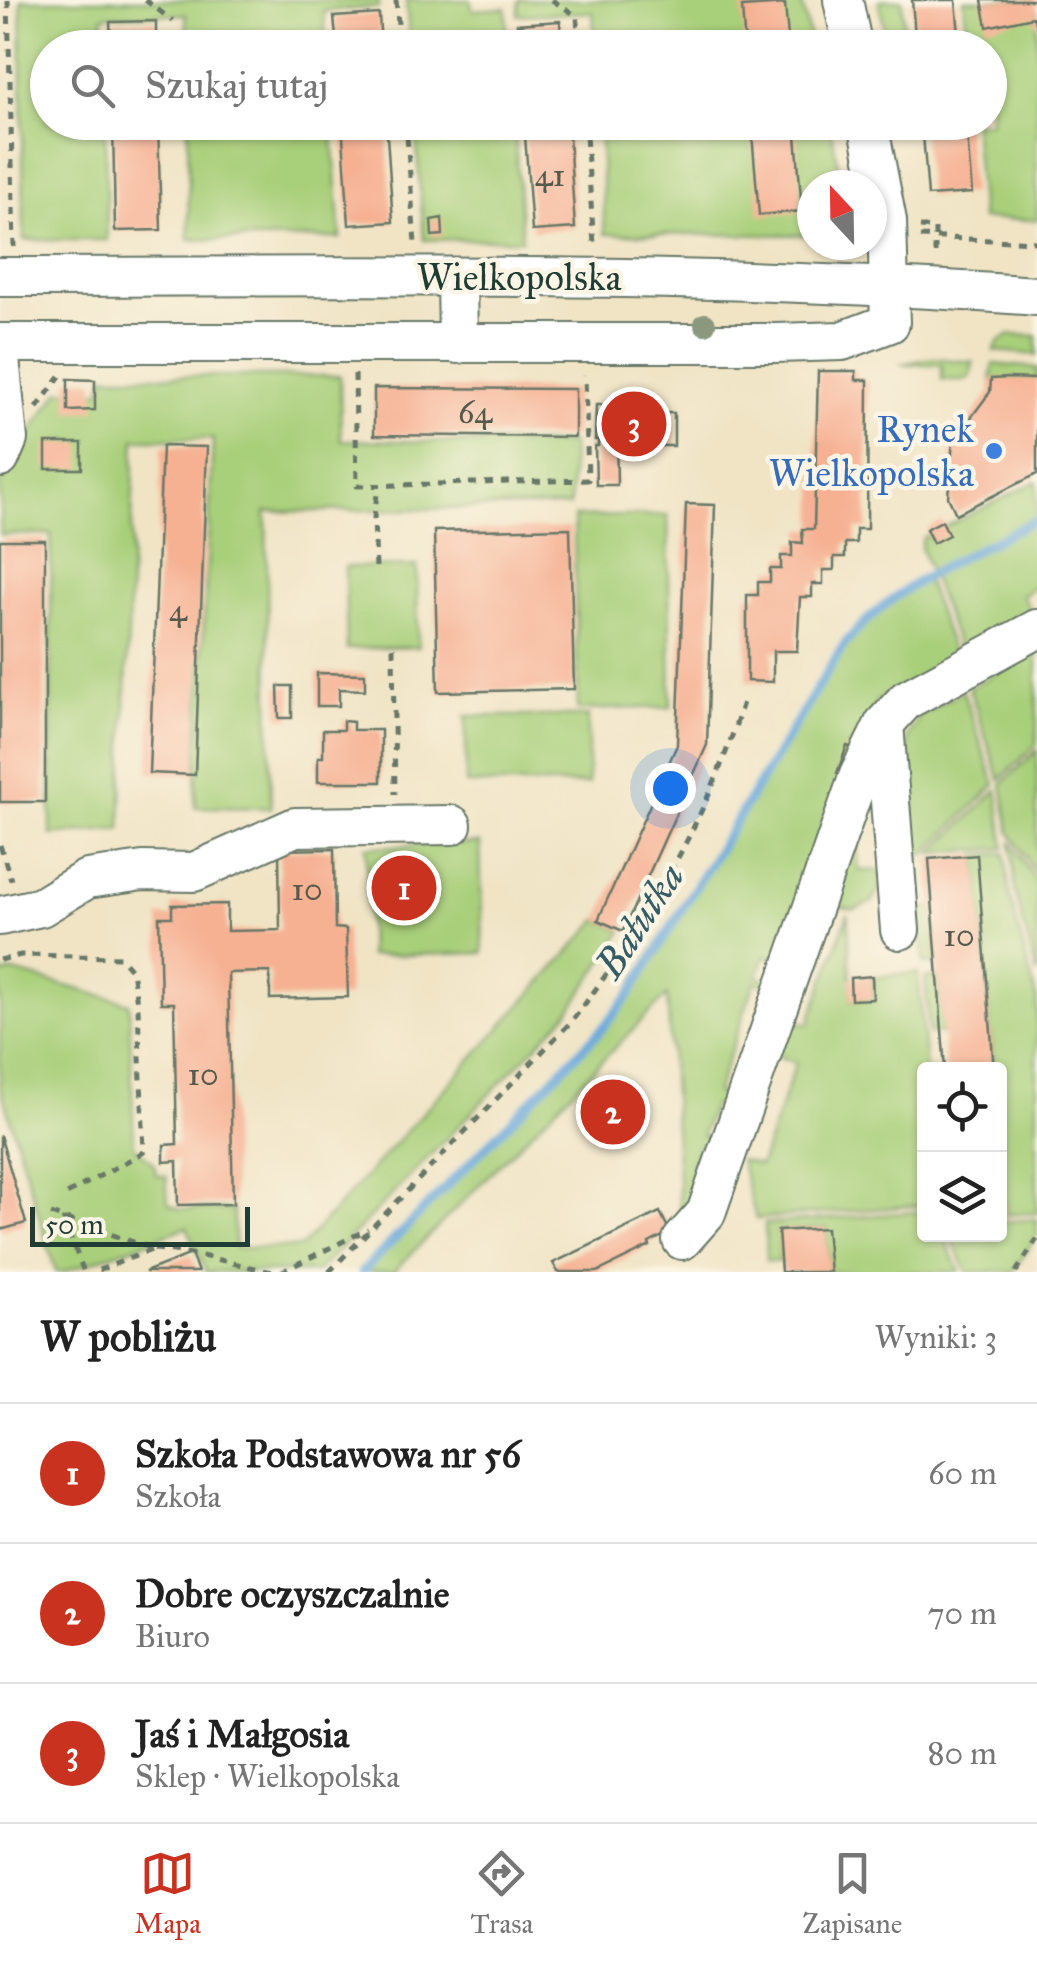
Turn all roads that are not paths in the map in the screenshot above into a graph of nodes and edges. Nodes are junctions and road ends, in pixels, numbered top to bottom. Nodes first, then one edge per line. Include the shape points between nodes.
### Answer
1 (843, 0) edge
2 (849, 30) edge
3 (871, 140) edge
4 (7, 264) edge
5 (197, 277) junction
6 (457, 277) junction
7 (890, 285) junction
8 (1037, 296) edge
9 (0, 342) edge
10 (198, 342) junction
11 (458, 344) junction
12 (0, 358) edge
13 (0, 458) edge
14 (1037, 629) edge
15 (884, 724) junction
16 (452, 825) dead end
17 (0, 916) edge
18 (900, 930) dead end
19 (682, 1240) dead end

1 - 2 street
3 - 7 street
4 - 5 street, Wielkopolska
5 - 6 street, Wielkopolska
5 - 10 street
6 - 7 street, Wielkopolska
6 - 11 street
7 - 8 street, Wielkopolska
7 - 11 street via 890,323 827,343
9 - 10 street
10 - 11 street
12 - 13 street via 8,439
14 - 15 street via 906,700
15 - 18 street
15 - 19 street via 859,775 706,1213
16 - 17 street via 295,827 194,872 87,879 41,907

